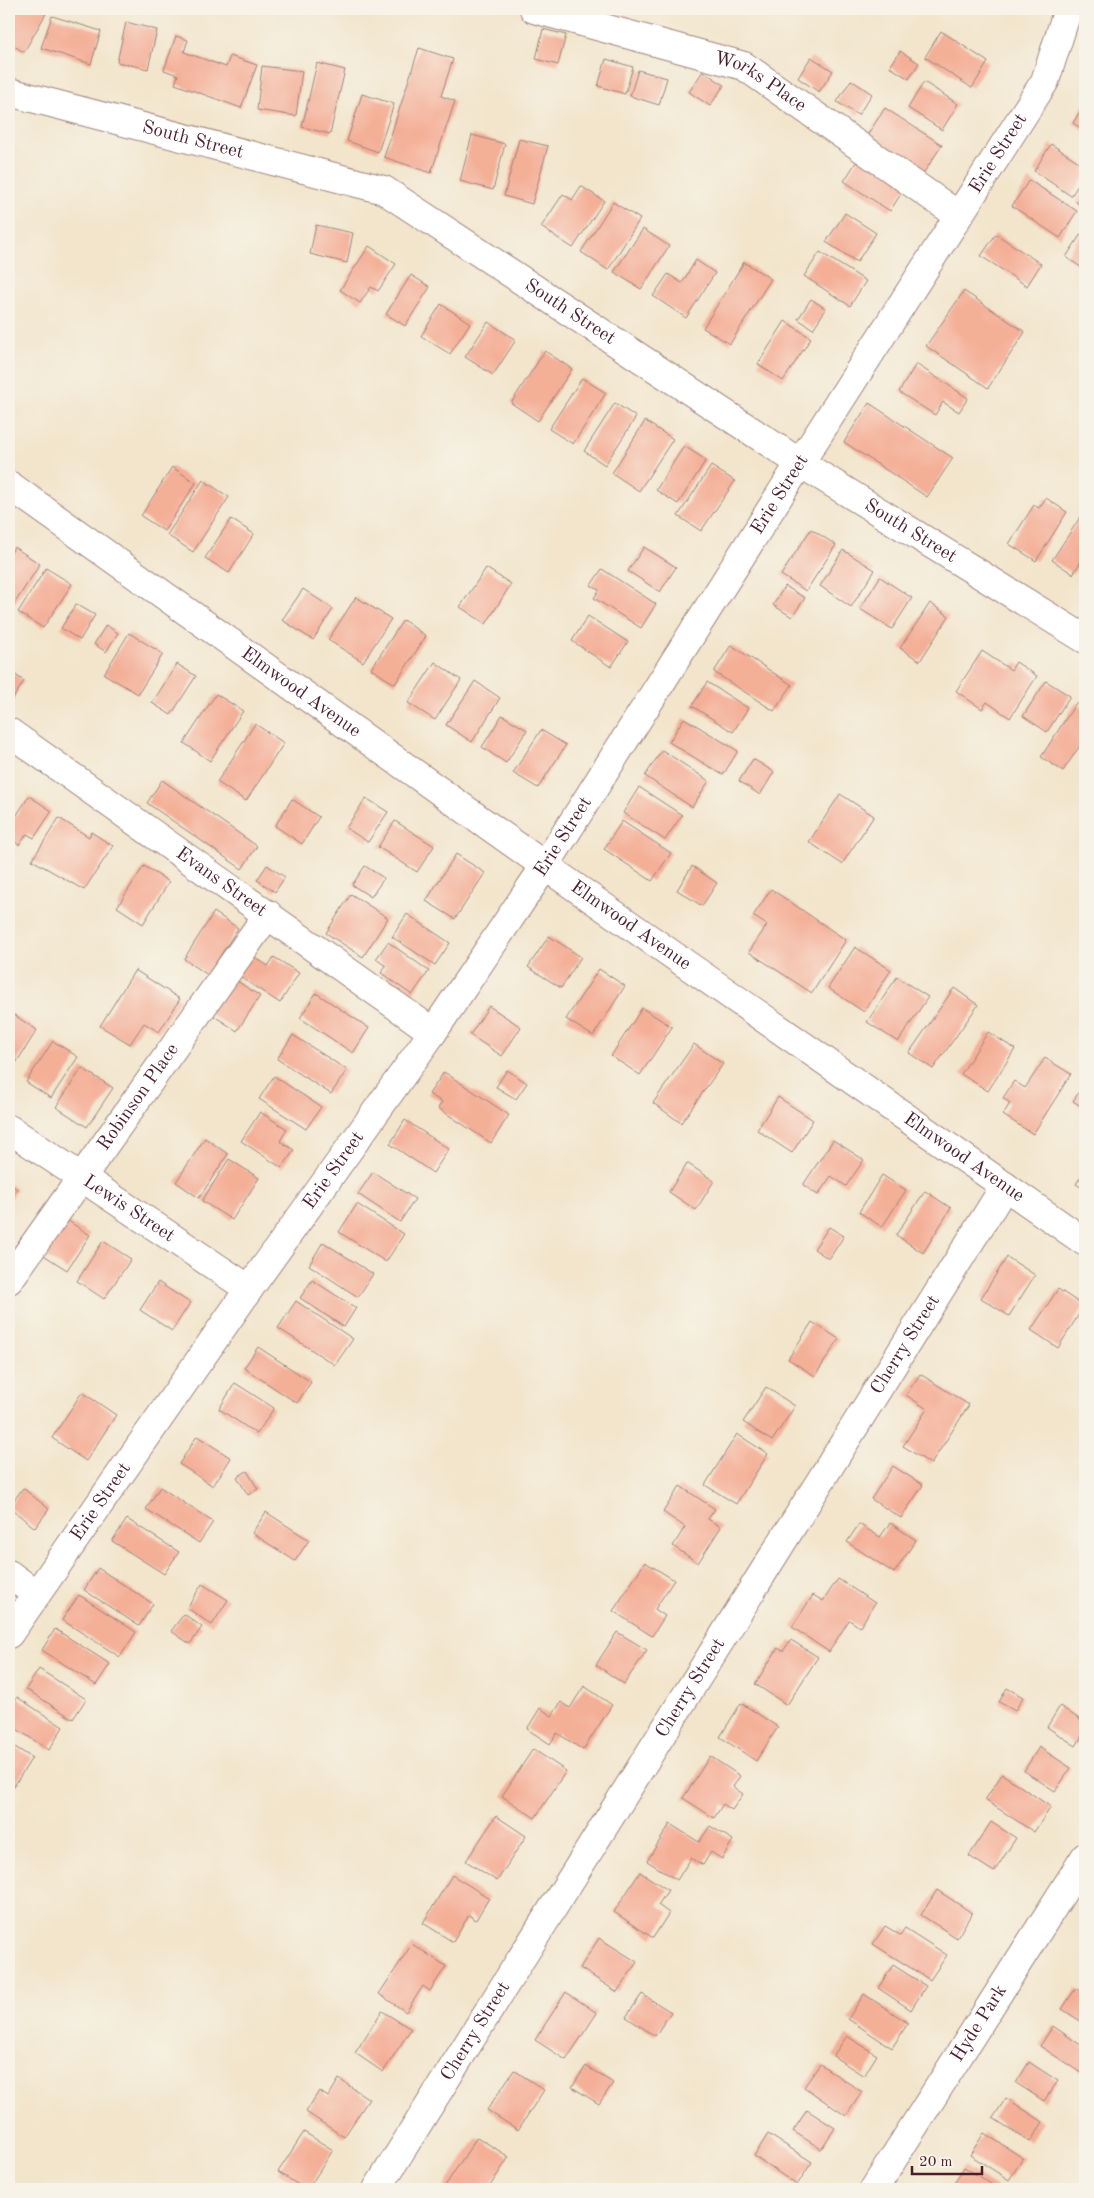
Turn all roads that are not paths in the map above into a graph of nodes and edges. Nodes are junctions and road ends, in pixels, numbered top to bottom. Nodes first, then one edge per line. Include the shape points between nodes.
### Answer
1 (534, 9) edge
2 (1068, 9) edge
3 (9, 92) edge
4 (958, 214) junction
5 (800, 464) junction
6 (9, 486) edge
7 (1085, 639) edge
8 (9, 732) edge
9 (545, 866) junction
10 (268, 914) junction
11 (433, 1032) junction
12 (9, 1129) edge
13 (83, 1178) junction
14 (1005, 1186) junction
15 (1085, 1242) edge
16 (9, 1280) edge
17 (249, 1289) junction
18 (9, 1574) edge
19 (36, 1594) junction
20 (9, 1634) edge
21 (1085, 1857) edge
22 (377, 2189) edge
23 (874, 2189) edge

1 - 4 street, Works Place via 744,66
2 - 4 street, Erie Street via 1045,81
3 - 5 street, South Street via 384,190
4 - 5 street, Erie Street
5 - 7 street, South Street
5 - 9 street, Erie Street
6 - 9 street, Elmwood Avenue
8 - 10 street, Evans Street
9 - 11 street, Erie Street
9 - 14 street, Elmwood Avenue
10 - 11 street, Evans Street
10 - 13 street, Robinson Place
11 - 17 street, Erie Street
12 - 13 street, Lewis Street
13 - 16 street, Robinson Place
13 - 17 street, Lewis Street
14 - 15 street, Elmwood Avenue
14 - 22 street, Cherry Street
17 - 19 street, Erie Street
18 - 19 street
19 - 20 street, Erie Street
21 - 23 street, Hyde Park

